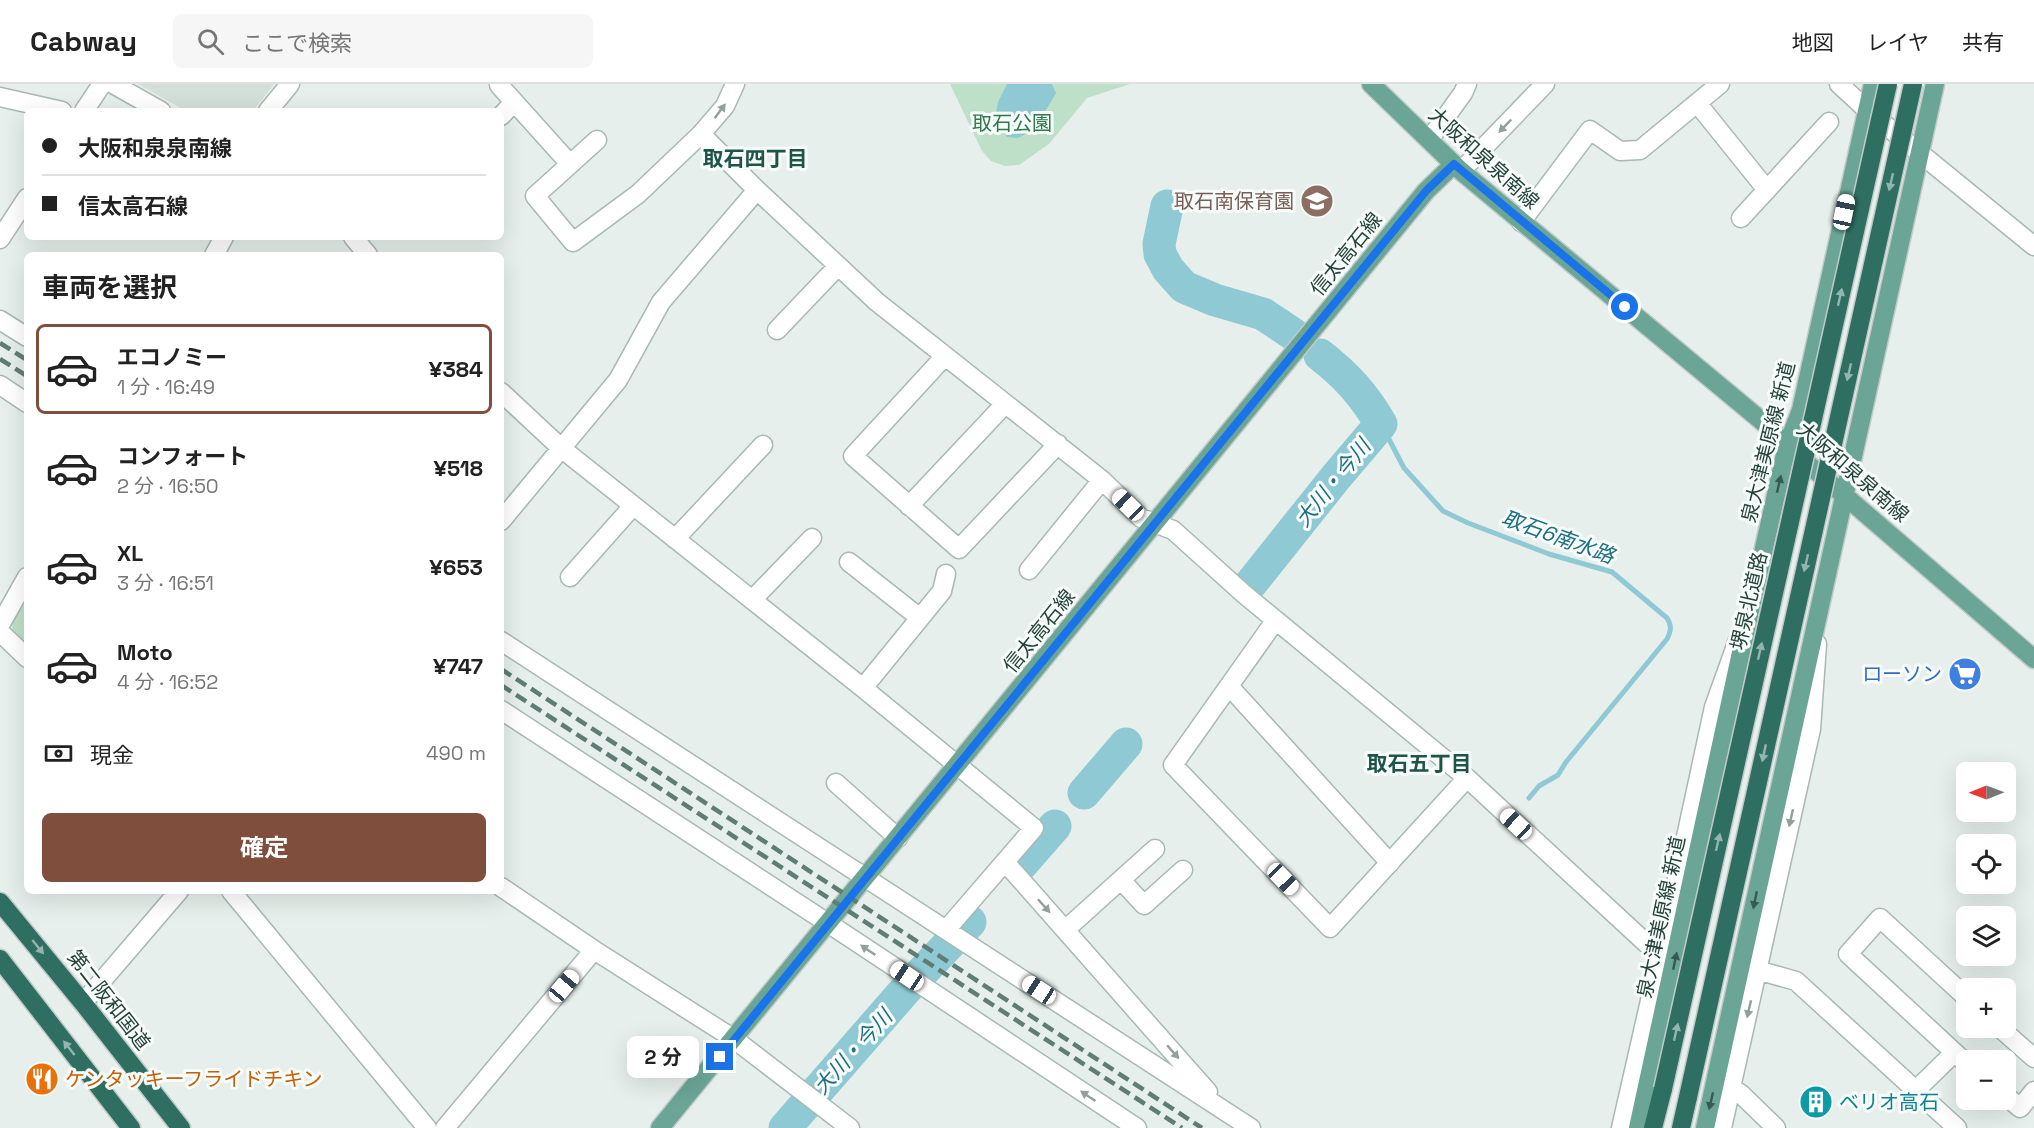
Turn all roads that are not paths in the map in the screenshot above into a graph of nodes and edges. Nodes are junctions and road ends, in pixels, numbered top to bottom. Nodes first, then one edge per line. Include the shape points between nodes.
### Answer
1 (102, 84) edge
2 (113, 84) edge
3 (290, 84) edge
4 (735, 84) edge
5 (1371, 84) edge
6 (1467, 84) edge
7 (1545, 84) edge
8 (1720, 84) edge
9 (1839, 84) edge
10 (1873, 84) edge
11 (1888, 84) edge
12 (1913, 84) edge
13 (1935, 84) edge
14 (500, 85) edge
15 (0, 97) edge
16 (514, 102) junction
17 (1697, 103) junction
18 (49, 108) edge
19 (86, 108) edge
20 (156, 108) edge
21 (270, 108) edge
22 (1867, 110) junction
23 (504, 113) edge
24 (1829, 122) dead end
25 (701, 135) junction
26 (597, 140) dead end
27 (1429, 140) junction
28 (1920, 152) junction
29 (570, 164) junction
30 (1457, 168) junction
31 (757, 190) junction
32 (1767, 190) junction
33 (24, 202) edge
34 (1741, 218) dead end
35 (1521, 222) junction
36 (2, 233) edge
37 (2034, 246) edge
38 (838, 266) junction
39 (0, 320) edge
40 (777, 330) dead end
41 (24, 335) edge
42 (945, 356) junction
43 (0, 385) edge
44 (504, 395) edge
45 (24, 401) edge
46 (1005, 404) junction
47 (1058, 444) junction
48 (763, 445) dead end
49 (1788, 446) junction
50 (561, 448) junction
51 (1102, 480) junction
52 (1845, 495) junction
53 (633, 506) junction
54 (909, 506) junction
55 (504, 517) edge
56 (1155, 524) junction
57 (675, 538) junction
58 (812, 538) dead end
59 (849, 562) dead end
60 (1029, 570) dead end
61 (946, 574) dead end
62 (570, 577) dead end
63 (24, 582) edge
64 (1821, 594) junction
65 (1753, 597) junction
66 (752, 600) junction
67 (920, 618) junction
68 (1275, 621) junction
69 (0, 625) edge
70 (0, 632) edge
71 (504, 643) edge
72 (24, 655) edge
73 (2034, 659) edge
74 (1229, 686) junction
75 (864, 688) junction
76 (504, 712) edge
77 (958, 765) junction
78 (1467, 778) junction
79 (836, 783) dead end
80 (898, 838) junction
81 (1155, 849) dead end
82 (1005, 862) junction
83 (1390, 863) junction
84 (1183, 870) dead end
85 (867, 878) junction
86 (1121, 880) junction
87 (504, 889) edge
88 (175, 894) edge
89 (233, 894) edge
90 (0, 902) edge
91 (828, 923) junction
92 (946, 930) junction
93 (1065, 930) junction
94 (1662, 948) junction
95 (594, 950) junction
96 (0, 959) edge
97 (1757, 970) junction
98 (1956, 988) edge
99 (83, 1003) junction
100 (2011, 1038) edge
101 (734, 1039) junction
102 (1956, 1054) edge
103 (2034, 1058) edge
104 (1956, 1061) edge
105 (1731, 1087) junction
106 (1916, 1090) junction
107 (2034, 1091) edge
108 (2016, 1105) edge
109 (1223, 1109) junction
110 (1111, 1121) edge
111 (131, 1128) edge
112 (181, 1128) edge
113 (428, 1128) edge
114 (445, 1128) edge
115 (660, 1128) edge
116 (850, 1128) edge
117 (1137, 1128) edge
118 (1251, 1128) edge
119 (1621, 1128) edge
120 (1638, 1128) edge
121 (1653, 1128) edge
122 (1682, 1128) edge
123 (1705, 1128) edge
124 (1722, 1128) edge
125 (1776, 1128) edge
126 (1958, 1128) edge

1 - 19 street
2 - 20 street
3 - 21 street
25 -> 4 street via 724,106
5 - 27 main road, 大阪和泉泉南線
6 - 27 street
7 -> 30 street
8 - 17 street
9 - 22 street
10 - 22 main road, 泉大津美原線 新道
121 -> 11 highway, 堺泉北道路, bridge
12 -> 122 highway, bridge
13 - 28 main road
14 - 16 street
15 - 18 street
16 - 23 street
16 - 29 street
17 - 32 street
17 - 35 street via 1641,150 1620,151 1590,130
22 - 28 street
22 - 49 main road, 泉大津美原線 新道 via 1801,410
24 - 32 street
25 - 29 street via 638,194 573,242 535,196
25 - 31 street
26 - 29 street
27 - 30 main road, 大阪和泉泉南線
28 - 37 street
28 - 52 main road
30 - 35 main road, 大阪和泉泉南線
30 - 56 main road, 信太高石線 via 1426,191
31 - 38 street
31 - 50 street via 661,302 618,380
32 - 34 street
33 - 36 street
35 - 49 main road, 大阪和泉泉南線
38 - 40 street
38 - 42 street
39 - 41 street
42 - 46 street
42 - 54 street via 853,456
43 - 45 street
44 - 50 street
46 - 47 street
46 - 54 street
47 - 51 street
47 - 54 street via 959,549
48 - 57 street
49 - 52 main road, 大阪和泉泉南線
65 -> 49 main road, 泉大津美原線 新道
50 - 53 street
50 - 55 street
51 - 56 street via 1141,518
51 - 60 street
52 - 64 main road
52 - 73 main road, 大阪和泉泉南線
53 - 57 street
53 - 62 street
56 - 68 street via 1173,530
56 - 77 main road, 信太高石線
57 - 66 street
58 - 66 street
59 - 67 street
61 - 67 street via 942,591
63 - 69 street
64 -> 97 street via 1811,729
64 -> 123 main road
65 - 94 street via 1714,707
120 -> 65 main road, 泉大津美原線 新道
66 - 75 street
67 - 75 street
68 - 74 street
68 - 78 street
70 - 72 street
71 - 85 street
74 - 83 street
74 - 83 street via 1173,765 1330,928
75 - 77 street
76 - 91 street
77 - 80 main road, 信太高石線
77 - 82 street via 1034,828
78 - 83 street
78 - 94 street via 1647,944
79 - 80 street
80 - 85 main road, 信太高石線
81 - 86 street
82 - 92 street
82 -> 93 street
84 - 86 street via 1144,905
85 - 91 main road, 信太高石線
85 - 92 street
86 - 93 street
87 - 95 street
88 - 99 street
89 - 113 street
90 -> 99 highway, 第二阪和国道
91 - 101 main road, 信太高石線
110 -> 91 street
92 - 109 street
93 -> 109 street
94 - 119 street
95 - 101 street
95 - 114 street
111 -> 96 highway
97 -> 105 street
97 - 106 street via 1796,981
98 - 102 street via 1880,918 1848,954
99 - 112 highway, 第二阪和国道
100 - 103 street
101 - 115 main road, 信太高石線
101 - 116 street
104 - 106 street
105 - 124 street
105 - 125 street
106 - 126 street
107 - 108 street via 2020,1108
109 - 118 street
110 - 117 street

